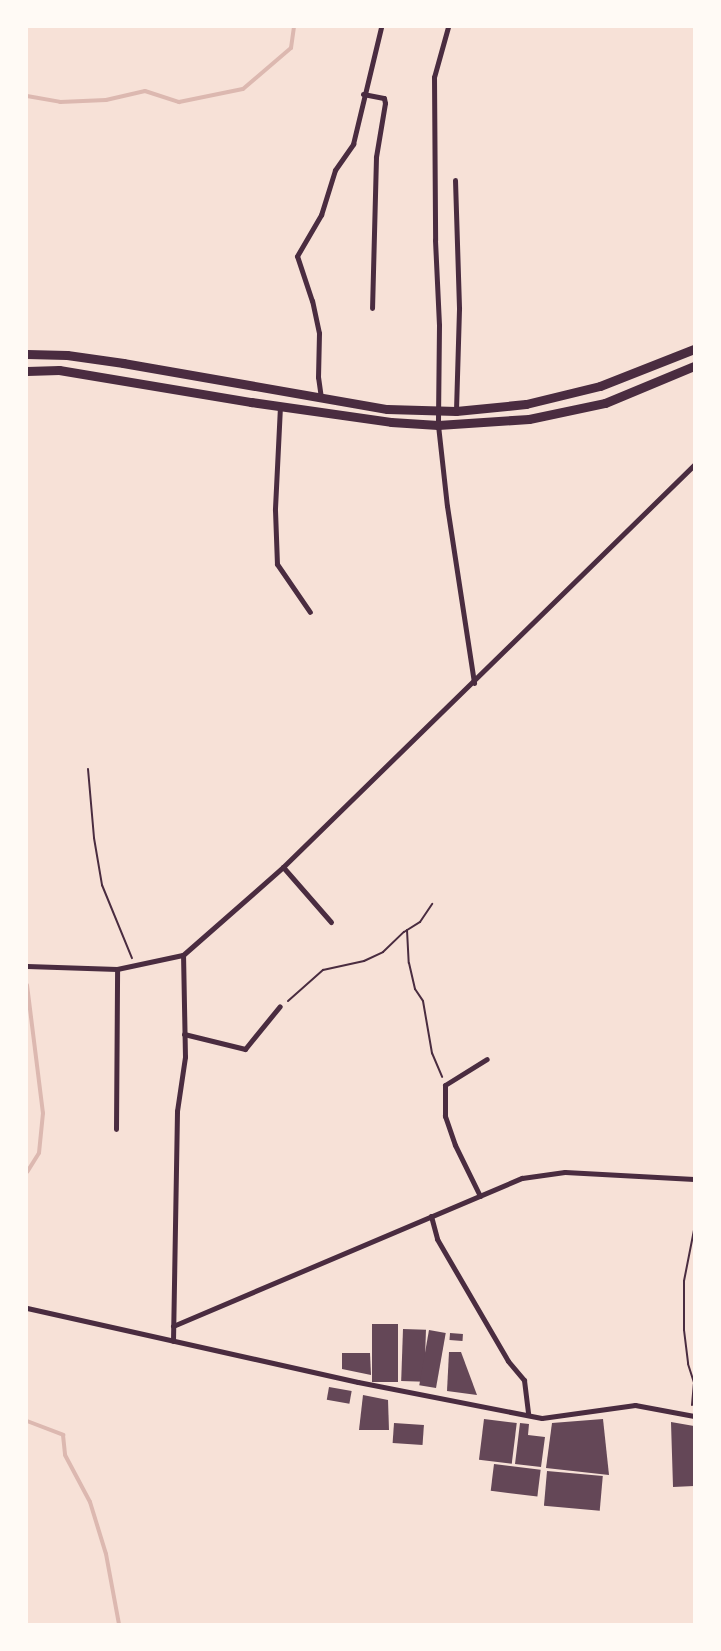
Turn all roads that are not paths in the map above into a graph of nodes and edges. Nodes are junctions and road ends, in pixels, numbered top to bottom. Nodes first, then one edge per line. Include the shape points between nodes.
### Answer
1 (381, 27) edge
2 (448, 27) edge
3 (363, 94) junction
4 (455, 180) dead end
5 (372, 308) dead end
6 (694, 350) edge
7 (27, 354) edge
8 (694, 366) edge
9 (27, 371) edge
10 (321, 398) junction
11 (280, 406) junction
12 (437, 411) junction
13 (456, 411) junction
14 (438, 425) junction
15 (694, 465) edge
16 (310, 612) dead end
17 (474, 683) junction
18 (283, 867) junction
19 (331, 922) dead end
20 (183, 955) junction
21 (27, 966) edge
22 (117, 969) junction
23 (280, 1006) road end
24 (184, 1034) junction
25 (487, 1059) dead end
26 (117, 1129) dead end
27 (694, 1179) edge
28 (480, 1196) junction
29 (431, 1216) junction
30 (27, 1308) edge
31 (173, 1326) junction
32 (173, 1341) junction
33 (528, 1415) junction
34 (692, 1415) edge

1 - 3 street
2 - 12 street via 434,77
3 - 5 street via 384,98 385,103 376,157
3 - 10 street via 353,144 335,170 321,215 297,256 319,333
4 - 13 street via 459,309
6 - 13 highway via 600,386 526,404
7 - 10 highway via 123,363
8 - 14 highway via 605,403 529,419
9 - 11 highway via 59,370
10 - 12 highway via 387,409
11 - 14 highway
11 - 16 street via 275,510 277,564
12 - 13 highway
12 - 14 street
14 - 17 street
15 - 17 street
17 - 18 street
18 - 19 street
18 - 20 street
20 - 22 street
20 - 24 street
21 - 22 street
22 - 26 street
23 - 24 street via 245,1049
24 - 31 street via 185,1057 177,1112
25 - 28 street via 445,1085 445,1116
27 - 28 street via 565,1172 522,1178
28 - 29 street
29 - 31 street
29 - 33 street via 437,1239 508,1361 524,1380
30 - 32 street
31 - 32 street
32 - 33 street via 358,1383
33 - 34 street via 542,1418 635,1405

